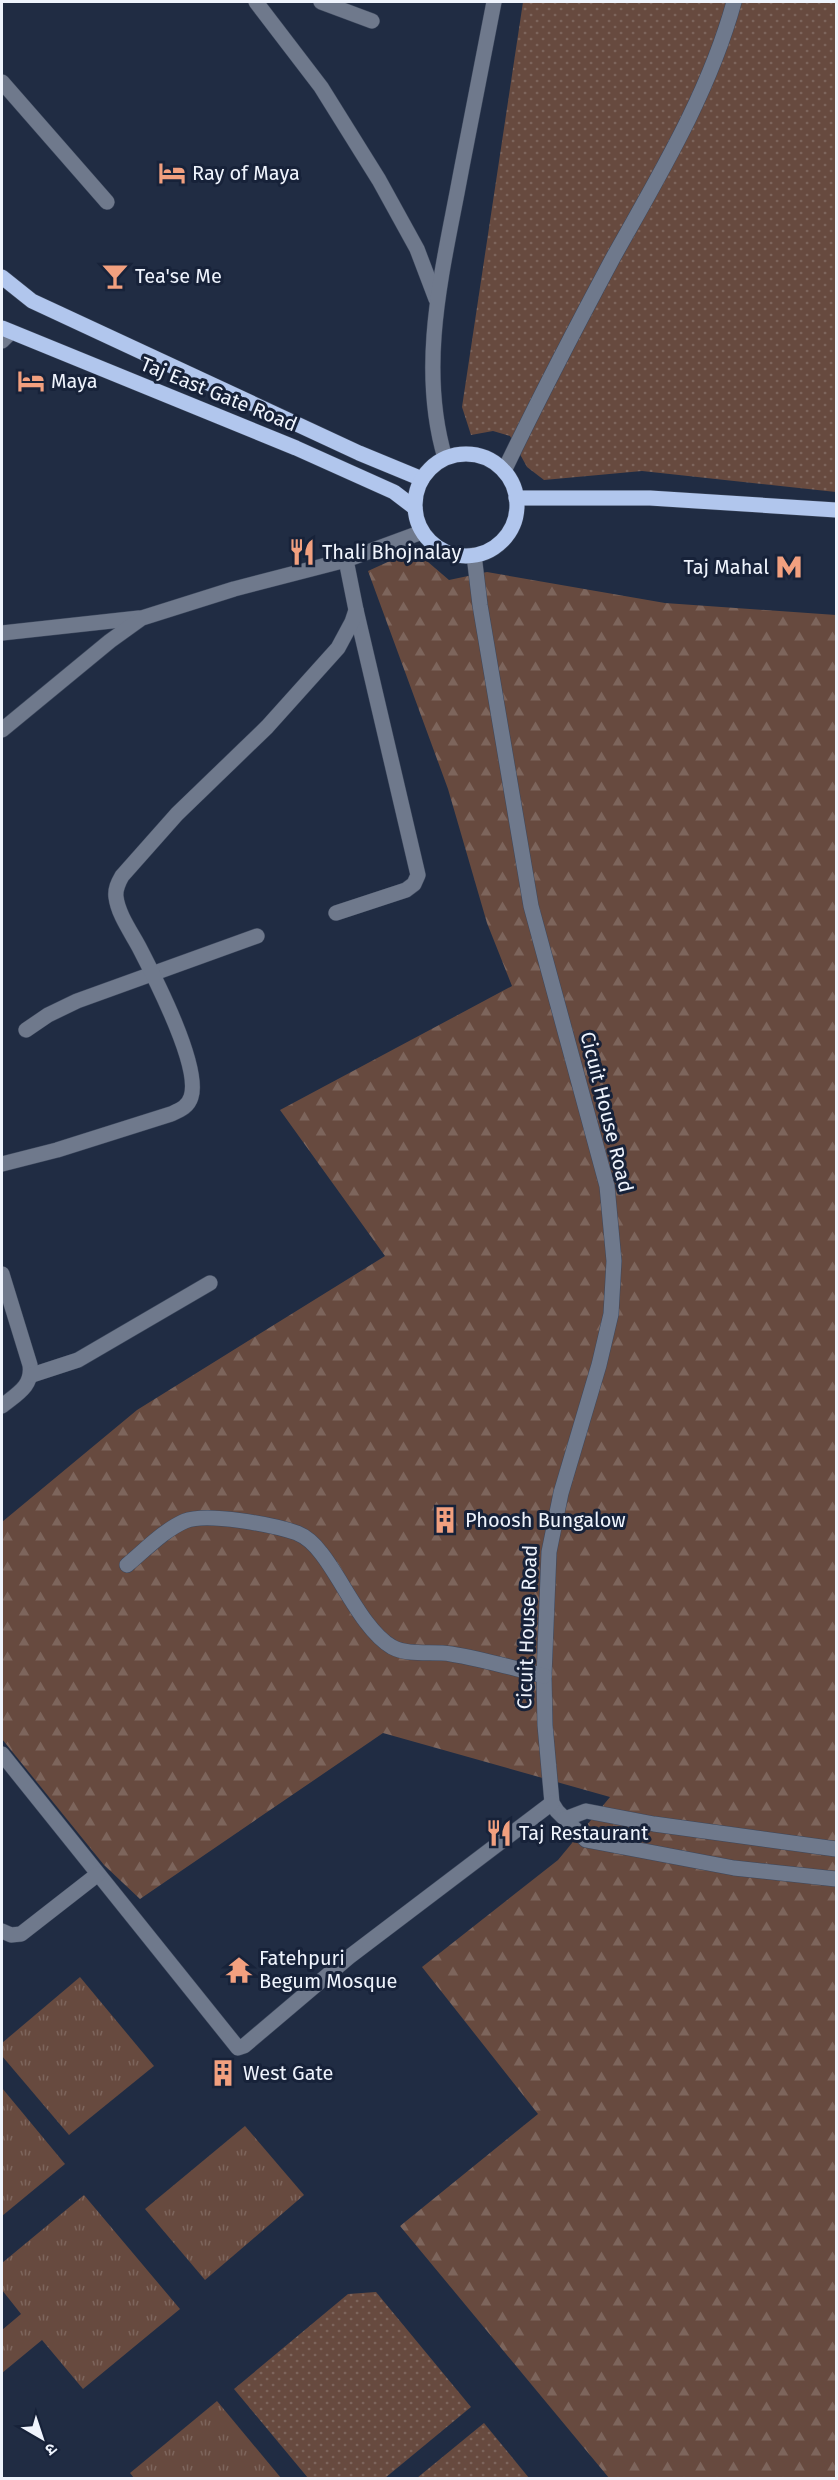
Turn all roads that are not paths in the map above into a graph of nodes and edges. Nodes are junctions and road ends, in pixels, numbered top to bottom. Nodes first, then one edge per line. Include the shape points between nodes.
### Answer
1 (256, 2) edge
2 (321, 2) edge
3 (494, 2) edge
4 (734, 2) edge
5 (372, 21) dead end
6 (2, 82) edge
7 (107, 202) dead end
8 (2, 277) edge
9 (436, 299) junction
10 (5, 333) edge
11 (445, 458) junction
12 (504, 471) junction
13 (422, 479) junction
14 (516, 498) junction
15 (415, 508) junction
16 (837, 510) edge
17 (422, 532) junction
18 (474, 555) junction
19 (346, 560) junction
20 (356, 610) junction
21 (142, 618) junction
22 (2, 633) edge
23 (2, 730) edge
24 (336, 913) dead end
25 (256, 936) dead end
26 (152, 972) junction
27 (26, 1030) dead end
28 (2, 1164) edge
29 (2, 1274) edge
30 (210, 1283) dead end
31 (32, 1375) junction
32 (2, 1406) edge
33 (127, 1565) dead end
34 (544, 1676) junction
35 (2, 1754) edge
36 (552, 1803) junction
37 (565, 1819) junction
38 (837, 1849) edge
39 (98, 1874) junction
40 (837, 1879) edge
41 (2, 1931) edge

1 - 9 street via 321,87 379,180 417,249
2 - 5 street
3 - 9 street
4 - 12 street via 690,120 594,294
6 - 7 street
8 - 13 main road via 32,301
9 - 11 street via 431,372 438,435
10 - 15 main road, Taj East Gate Road via 296,448 394,492
11 - 12 main road via 457,454 483,456
11 - 13 main road
12 - 14 main road
13 - 15 main road
14 - 16 main road via 650,498
14 - 18 main road via 511,528 489,550
15 - 17 main road
17 - 18 main road via 439,548
17 - 19 street
18 - 34 street, Cicuit House Road via 531,906 607,1186 614,1261 611,1314 561,1493 549,1552
19 - 20 street
19 - 21 street
20 - 24 street via 418,875 406,890
20 - 26 street via 338,648 267,727 177,814 116,886 122,914
21 - 22 street
21 - 23 street
25 - 26 street
26 - 27 street via 77,1001
26 - 28 street via 185,1053 193,1086 185,1108
29 - 31 street
30 - 31 street via 78,1360
31 - 32 street via 21,1391
33 - 34 street via 174,1527 199,1518 234,1520 296,1533 323,1554 365,1619 394,1648 465,1657
34 - 36 street, Cicuit House Road
35 - 39 street
36 - 37 street
36 - 39 street via 349,1957 241,2048
37 - 38 street via 586,1811
37 - 40 street via 586,1840 745,1870
39 - 41 street via 21,1934

